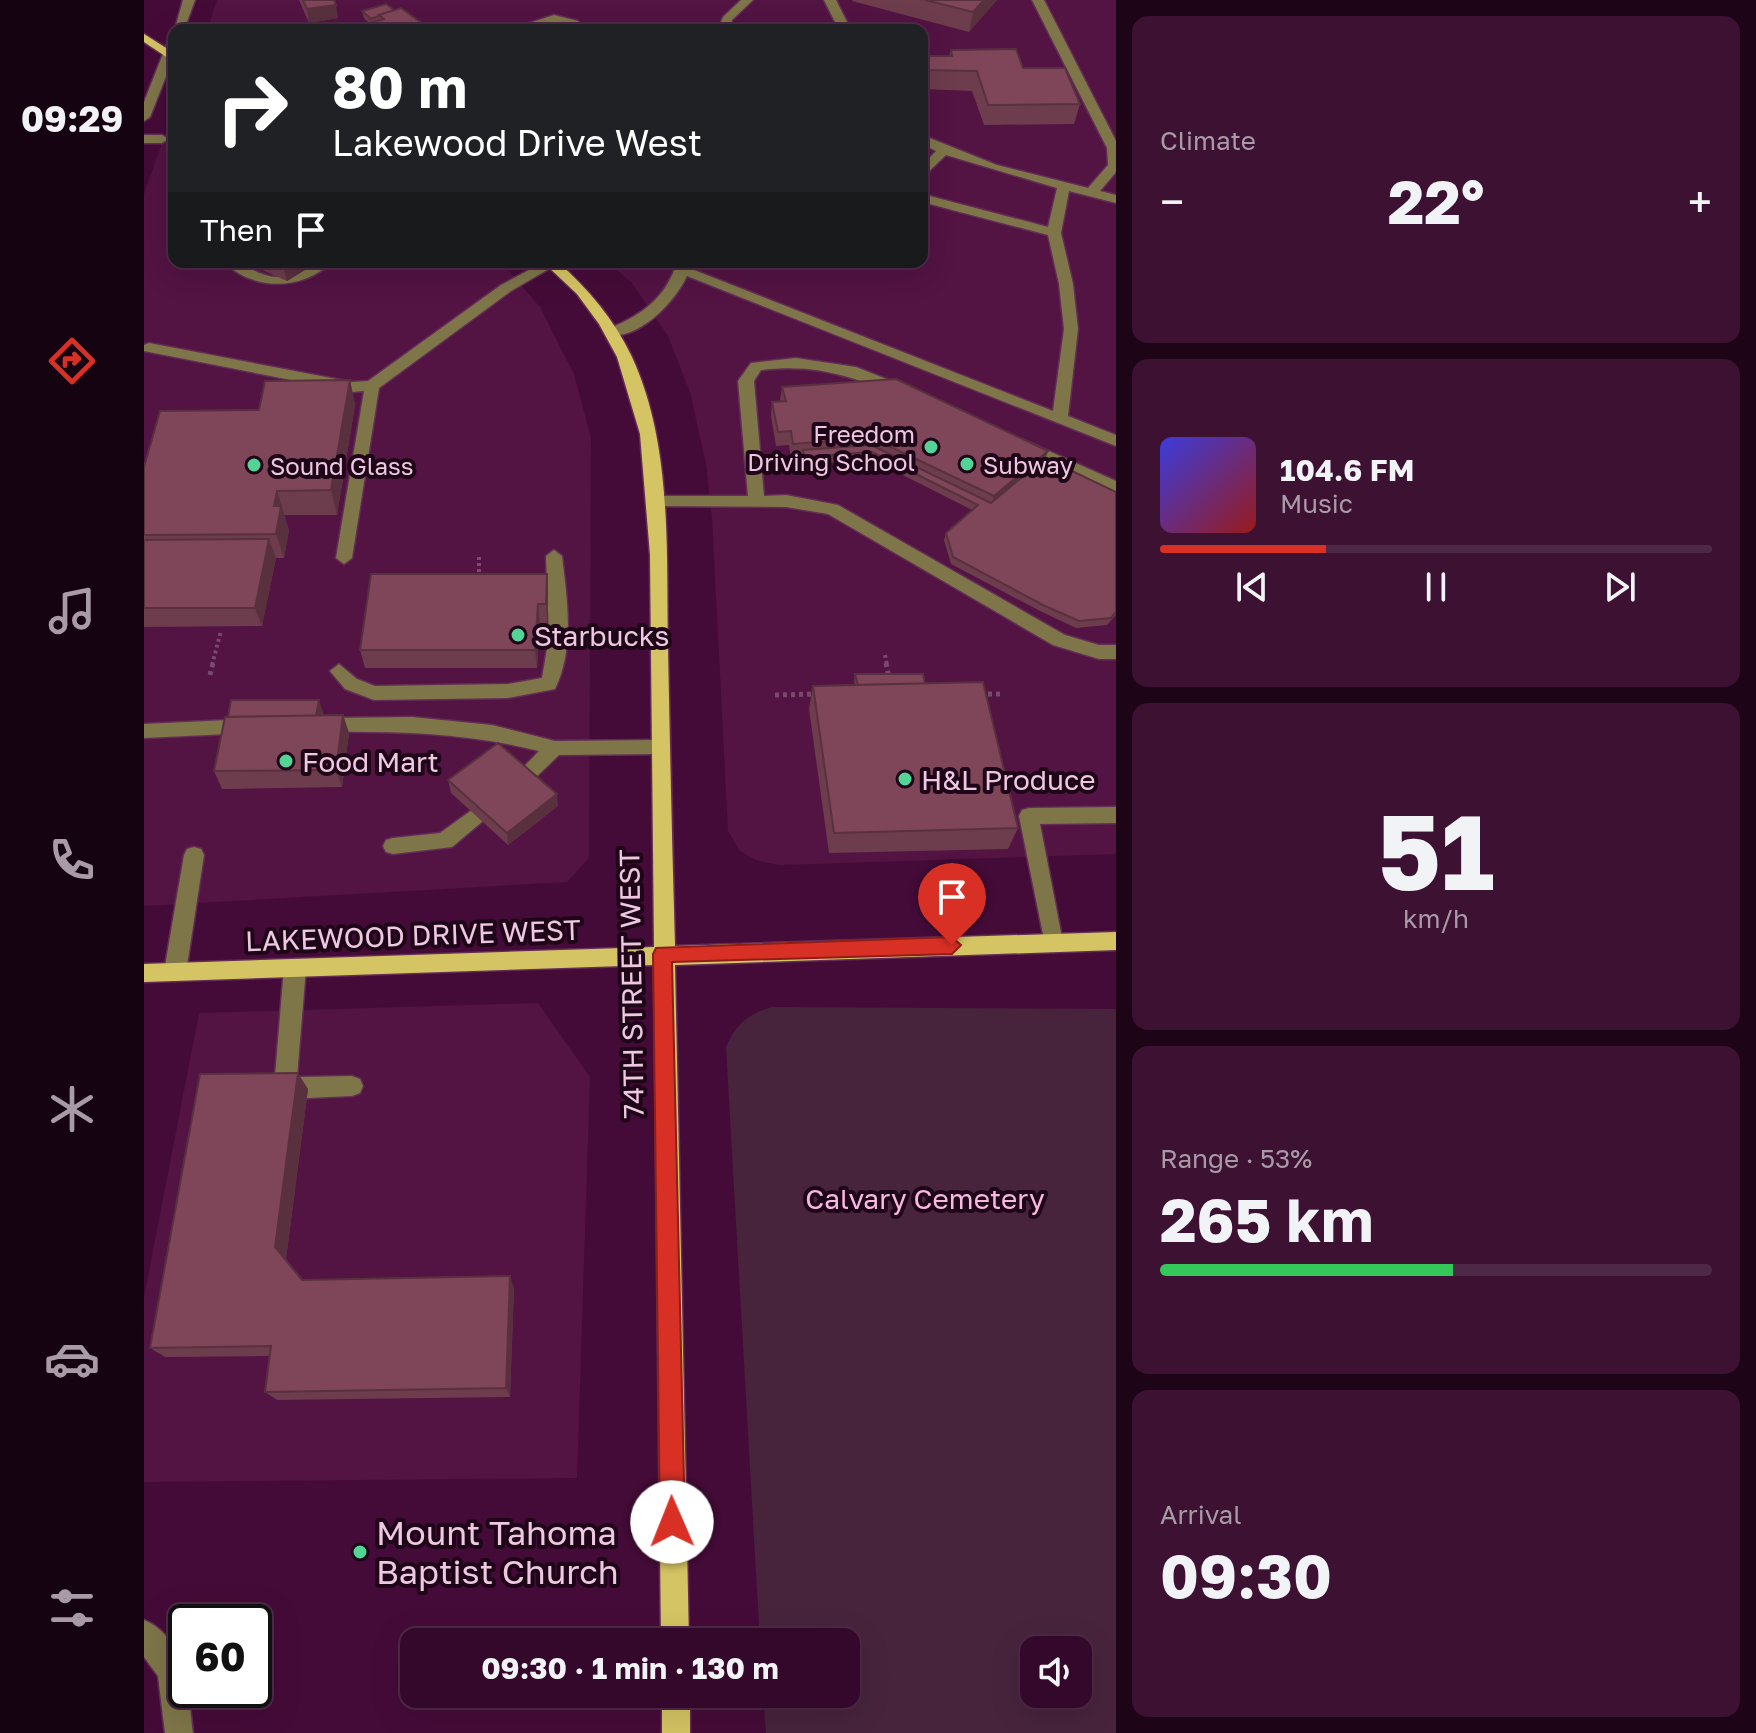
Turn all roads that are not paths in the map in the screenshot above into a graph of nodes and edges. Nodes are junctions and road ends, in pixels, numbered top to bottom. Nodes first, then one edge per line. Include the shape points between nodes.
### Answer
1 (189, 0) edge
2 (747, 0) edge
3 (830, 0) edge
4 (1038, 0) edge
5 (180, 24) edge
6 (534, 24) edge
7 (574, 24) edge
8 (726, 24) edge
9 (842, 24) edge
10 (144, 37) edge
11 (168, 55) edge
12 (168, 64) edge
13 (144, 117) edge
14 (144, 139) edge
15 (162, 139) dead end
16 (928, 142) edge
17 (943, 151) junction
18 (928, 167) edge
19 (1064, 186) junction
20 (1091, 193) junction
21 (1116, 199) edge
22 (928, 200) edge
23 (1054, 233) junction
24 (240, 268) edge
25 (314, 268) edge
26 (541, 268) edge
27 (557, 268) edge
28 (683, 268) edge
29 (689, 268) edge
30 (613, 332) junction
31 (149, 348) dead end
32 (372, 386) junction
33 (923, 397) edge
34 (1060, 418) junction
35 (1006, 436) edge
36 (1116, 441) edge
37 (1116, 488) edge
38 (756, 500) junction
39 (656, 502) junction
40 (554, 556) dead end
41 (344, 558) dead end
42 (1116, 652) edge
43 (339, 671) dead end
44 (307, 725) edge
45 (263, 726) edge
46 (144, 731) edge
47 (660, 747) junction
48 (555, 748) junction
49 (524, 777) edge
50 (476, 815) edge
51 (1116, 815) edge
52 (393, 846) dead end
53 (194, 855) dead end
54 (1116, 941) edge
55 (1053, 943) junction
56 (662, 954) junction
57 (295, 968) junction
58 (175, 972) junction
59 (144, 973) edge
60 (352, 1086) dead end
61 (675, 1628) edge
62 (144, 1634) edge
63 (676, 1708) edge
64 (179, 1733) edge
65 (676, 1733) edge

1 - 5 street
2 - 8 street
3 - 9 street
4 - 20 street via 1113,148 1114,166
6 - 7 street via 554,18
10 - 11 main road
12 - 13 street
14 - 15 street
16 - 17 street
17 - 18 street
17 - 19 street
19 - 20 street
19 - 23 street
20 - 21 street
22 - 23 street
23 - 34 street via 1071,329
24 - 25 street via 275,282 291,281
26 - 32 street
27 - 30 main road, 74TH STREET WEST
28 - 30 street via 658,310
29 - 34 street
30 - 39 main road, 74TH STREET WEST via 640,391
31 - 32 street via 352,387
32 - 41 street
33 - 38 street via 859,370 782,362 756,366 746,381
34 - 36 street
35 - 37 street
38 - 39 street
38 - 42 street via 832,509 1059,640
39 - 47 main road, 74TH STREET WEST
40 - 43 street via 558,615 556,665 549,684 508,691 374,693 351,684
44 - 48 street via 412,724 492,732
45 - 46 street
47 - 48 street
47 - 56 main road, 74TH STREET WEST
48 - 49 street
50 - 52 street via 445,841
51 - 55 street via 1029,816
53 - 58 street
54 - 55 main road, LAKEWOOD DRIVE WEST
55 - 56 main road, LAKEWOOD DRIVE WEST
56 - 57 main road, LAKEWOOD DRIVE WEST
56 - 61 main road, 74TH STREET WEST
57 - 58 main road, LAKEWOOD DRIVE WEST
57 - 60 street via 285,1088
58 - 59 main road, LAKEWOOD DRIVE WEST
62 - 64 street via 172,1671
63 - 65 main road

